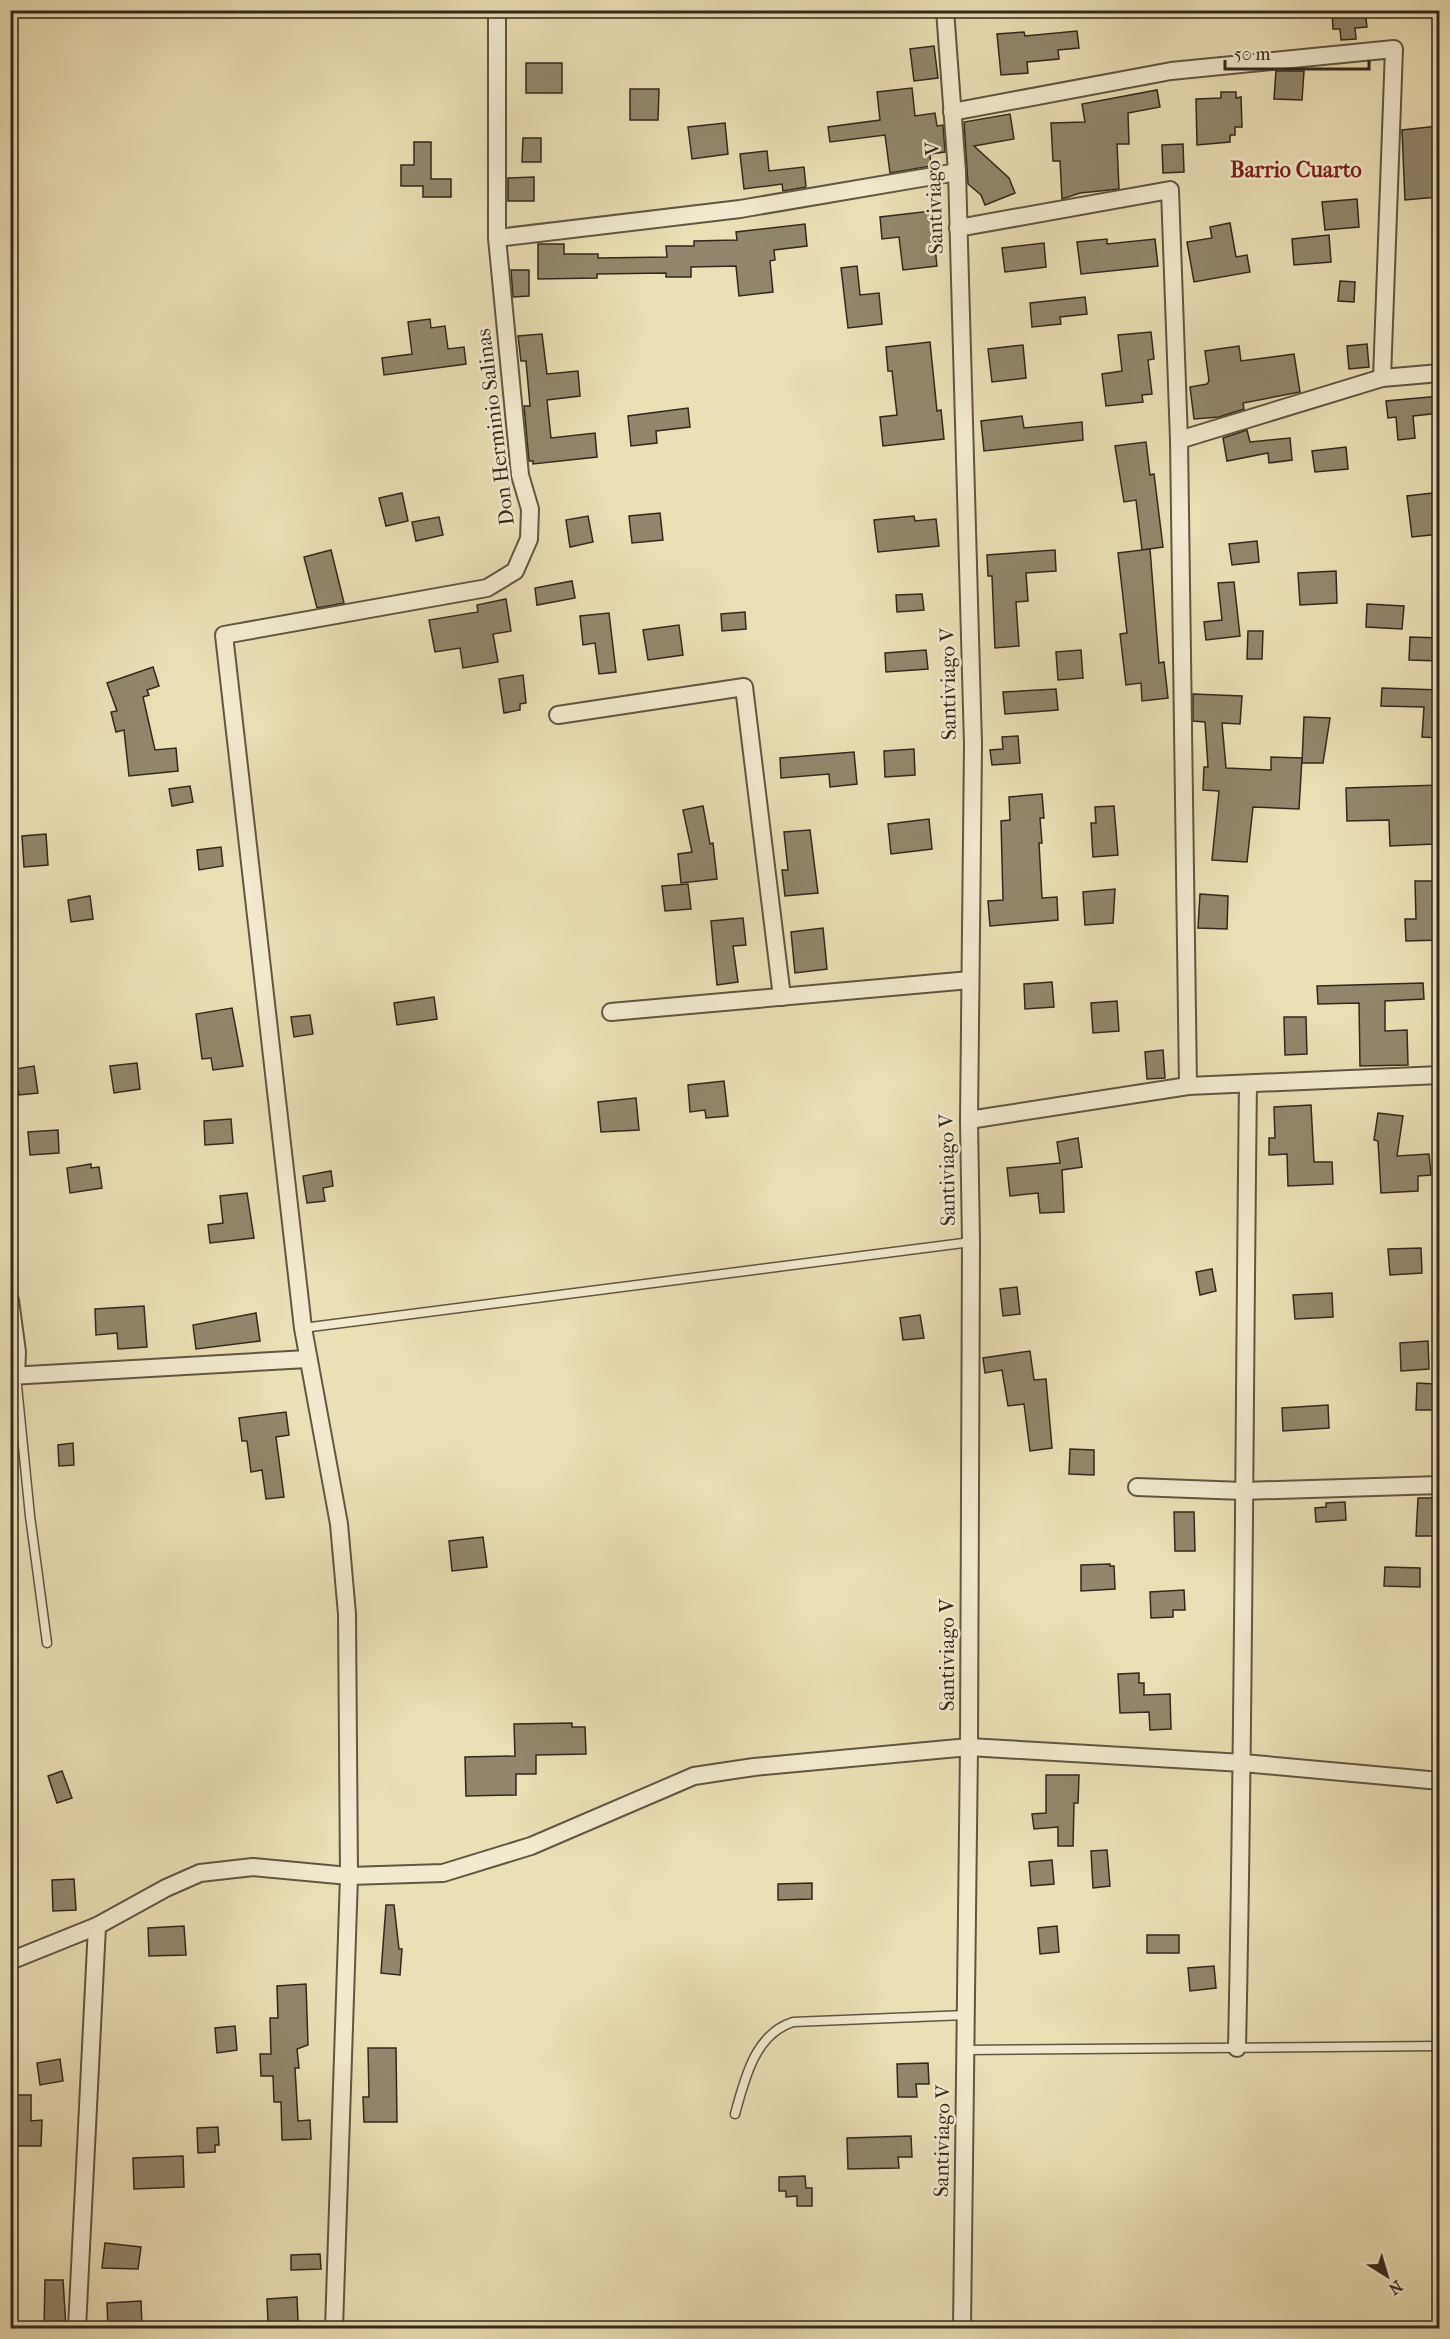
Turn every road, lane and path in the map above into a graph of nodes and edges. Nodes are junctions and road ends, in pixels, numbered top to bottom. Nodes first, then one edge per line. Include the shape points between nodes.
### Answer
1 (497, 10) edge
2 (945, 10) edge
3 (952, 112) junction
4 (957, 172) junction
5 (958, 228) junction
6 (497, 238) junction
7 (1440, 373) edge
8 (1382, 378) junction
9 (1179, 440) junction
10 (558, 715) dead end
11 (970, 980) junction
12 (782, 997) junction
13 (610, 1012) dead end
14 (1440, 1075) edge
15 (1248, 1084) junction
16 (1188, 1086) junction
17 (969, 1120) junction
18 (971, 1242) junction
19 (10, 1300) edge
20 (303, 1328) junction
21 (307, 1359) junction
22 (13, 1376) edge
23 (1440, 1485) edge
24 (1137, 1488) dead end
25 (1243, 1491) junction
26 (47, 1642) dead end
27 (969, 1747) junction
28 (1243, 1763) junction
29 (1440, 1781) edge
30 (349, 1876) junction
31 (97, 1926) junction
32 (10, 1961) edge
33 (966, 2015) junction
34 (1440, 2046) edge
35 (1237, 2048) junction
36 (966, 2050) junction
37 (735, 2114) dead end
38 (77, 2328) edge
39 (334, 2328) edge
40 (913, 2328) edge
41 (962, 2328) edge

1 - 6 street, Don Herminio Salinas
2 - 3 street, Santiviago V
3 - 4 street, Santiviago V
3 - 8 street via 1171,71 1395,49
4 - 5 street, Santiviago V
4 - 6 street via 740,209
5 - 9 street via 1170,190
5 - 11 street, Santiviago V via 973,744
6 - 20 street, Don Herminio Salinas via 520,475 530,509 529,539 515,571 487,588 224,635
7 - 8 street
8 - 9 street
9 - 16 street
10 - 12 street via 744,687
11 - 12 street
11 - 17 street, Santiviago V
12 - 13 street
14 - 15 street
15 - 16 street
15 - 25 street
16 - 17 street
17 - 18 street, Santiviago V
18 - 20 lane
18 - 27 street, Santiviago V
19 - 22 street via 16,1352
20 - 21 street
21 - 22 street
21 - 30 street via 344,1569
22 - 26 lane
23 - 25 street
24 - 25 street
25 - 28 street
27 - 28 street
27 - 30 street via 694,1776 531,1846 481,1862 443,1873
27 - 33 street, Santiviago V
28 - 29 street
28 - 35 street
30 - 31 street via 253,1867 200,1874
30 - 39 street
31 - 32 street
31 - 38 street
33 - 36 street, Santiviago V
33 - 37 lane via 784,2025 760,2045
34 - 35 lane
35 - 36 lane
36 - 41 street, Santiviago V
40 - 41 lane

